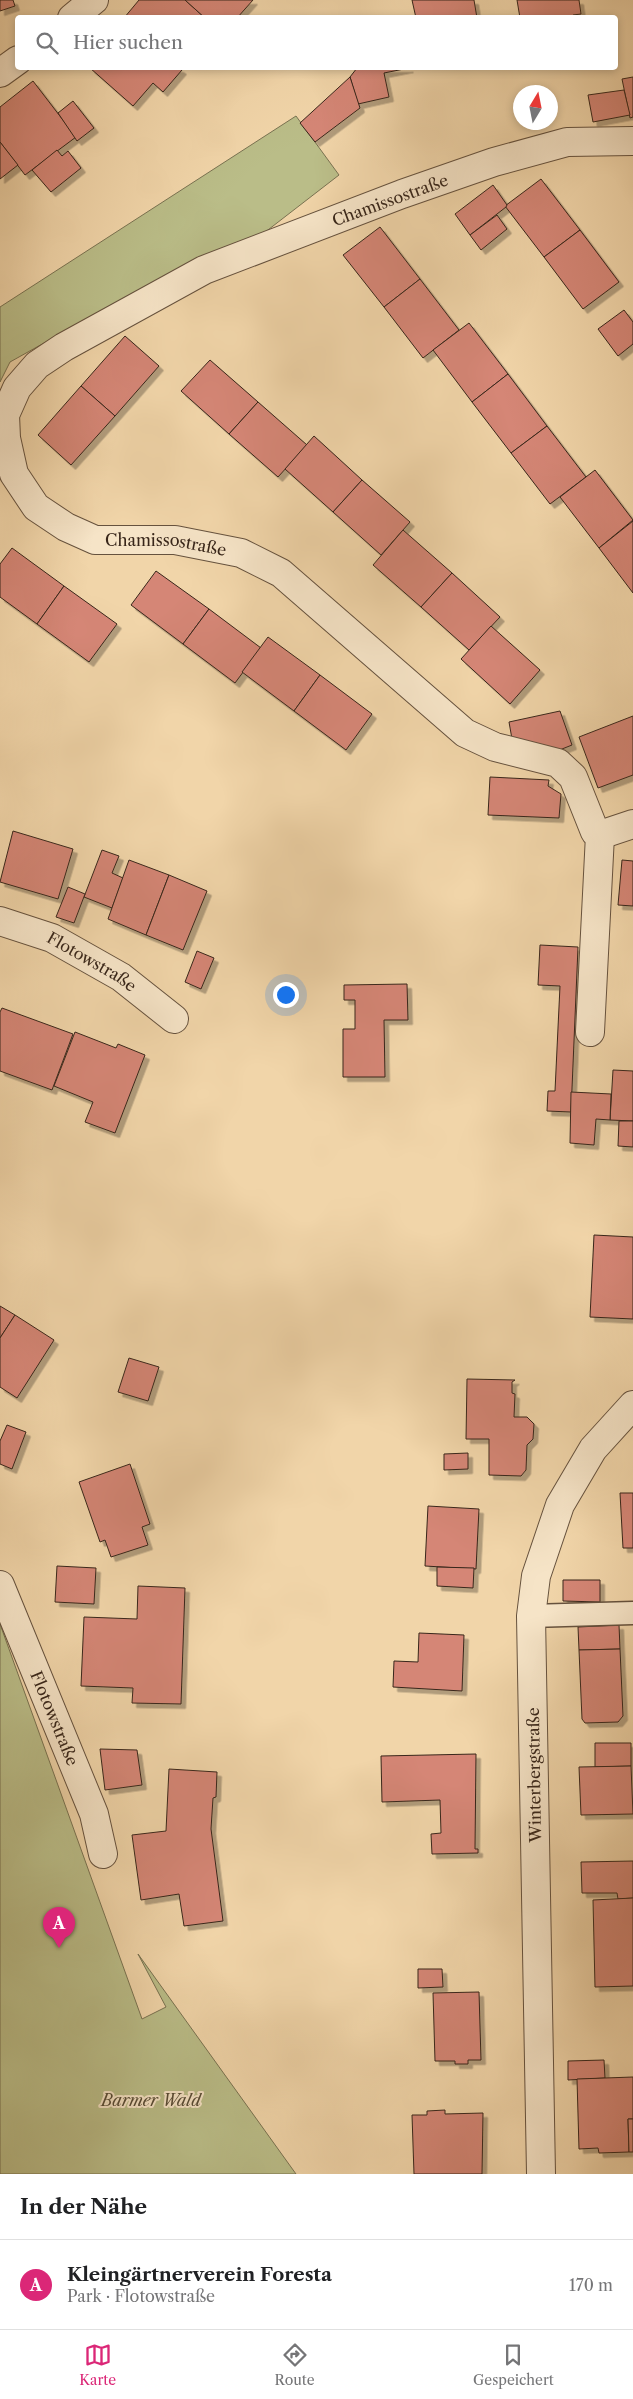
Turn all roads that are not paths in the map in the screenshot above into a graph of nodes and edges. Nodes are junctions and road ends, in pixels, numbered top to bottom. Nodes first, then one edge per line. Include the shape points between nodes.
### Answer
1 (94, 0) edge
2 (76, 15) edge
3 (15, 62) edge
4 (0, 73) edge
5 (633, 141) edge
6 (633, 824) edge
7 (600, 835) junction
8 (0, 921) edge
9 (174, 1020) dead end
10 (590, 1032) dead end
11 (633, 1405) edge
12 (0, 1584) edge
13 (633, 1613) edge
14 (531, 1616) junction
15 (103, 1854) dead end
16 (541, 2174) edge

1 - 2 street
3 - 4 street
5 - 7 street, Chamissostraße via 567,142 494,162 204,270 37,365 17,388 5,415 14,474 36,507 66,527 95,540 174,540 241,554 281,573 465,733 495,747 558,763 573,777 595,832
6 - 7 street
7 - 10 street
8 - 9 street, Flotowstraße via 52,938 121,977
11 - 14 street, Winterbergstraße via 593,1449 560,1505 536,1576
12 - 15 street, Flotowstraße via 94,1814
13 - 14 lane
14 - 16 street, Winterbergstraße

